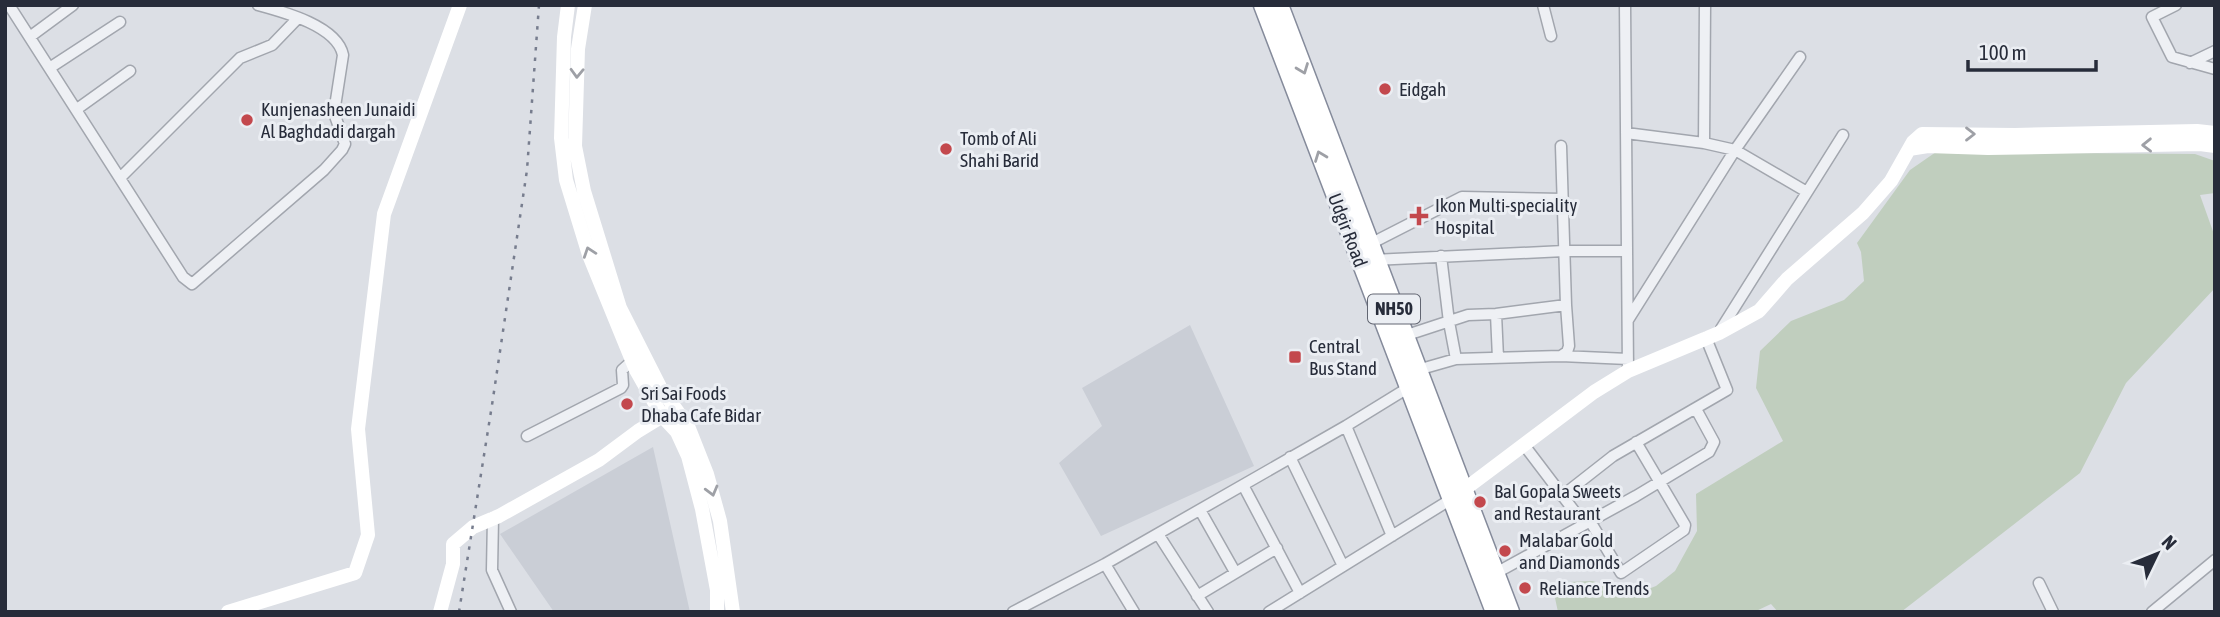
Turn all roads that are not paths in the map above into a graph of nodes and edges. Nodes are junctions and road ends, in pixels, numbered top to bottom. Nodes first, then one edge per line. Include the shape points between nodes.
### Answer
1 (74, 5) edge
2 (258, 5) edge
3 (460, 5) edge
4 (568, 5) edge
5 (585, 5) edge
6 (1263, 5) edge
7 (1279, 5) edge
8 (1544, 5) edge
9 (1626, 5) edge
10 (1705, 5) edge
11 (2176, 5) edge
12 (7, 6) edge
13 (298, 18) junction
14 (120, 22) dead end
15 (31, 36) junction
16 (1551, 36) dead end
17 (2215, 51) edge
18 (1800, 57) dead end
19 (2189, 63) junction
20 (51, 67) junction
21 (2215, 69) edge
22 (130, 71) dead end
23 (77, 108) junction
24 (1626, 133) junction
25 (2215, 133) edge
26 (1843, 135) dead end
27 (1704, 143) junction
28 (1561, 146) dead end
29 (2215, 146) edge
30 (1909, 149) junction
31 (1735, 150) junction
32 (121, 177) junction
33 (1807, 192) junction
34 (1562, 198) junction
35 (1564, 251) junction
36 (1627, 251) junction
37 (1365, 254) junction
38 (1441, 256) junction
39 (1566, 305) junction
40 (1496, 314) junction
41 (1628, 321) junction
42 (1448, 322) junction
43 (1404, 336) junction
44 (1713, 336) junction
45 (1562, 356) junction
46 (1498, 358) junction
47 (1456, 359) junction
48 (632, 361) junction
49 (1628, 365) junction
50 (1413, 378) junction
51 (1696, 409) junction
52 (668, 412) junction
53 (1346, 426) junction
54 (527, 436) dead end
55 (1636, 442) junction
56 (1524, 445) junction
57 (1290, 457) junction
58 (1659, 482) junction
59 (1243, 485) junction
60 (1458, 494) junction
61 (1562, 496) junction
62 (1200, 510) junction
63 (493, 518) junction
64 (1587, 523) junction
65 (1158, 534) junction
66 (1392, 536) junction
67 (1277, 548) junction
68 (2215, 560) edge
69 (1105, 564) junction
70 (1343, 566) junction
71 (1235, 572) junction
72 (1496, 573) junction
73 (2039, 583) dead end
74 (1300, 593) junction
75 (1197, 596) junction
76 (228, 612) edge
77 (440, 612) edge
78 (511, 612) edge
79 (717, 612) edge
80 (733, 612) edge
81 (1013, 612) edge
82 (1134, 612) edge
83 (1208, 612) edge
84 (1269, 612) edge
85 (1495, 612) edge
86 (1510, 612) edge
87 (2053, 612) edge
88 (2152, 612) edge

1 - 15 street
2 - 13 street
3 - 76 street via 384,214 358,429 368,535 355,573
48 -> 4 street via 589,254 566,180 561,138
5 -> 52 street via 578,48 575,146 584,191 620,308
37 -> 6 highway, Udgir Road / NH50
7 -> 37 highway, Udgir Road / NH50
8 - 16 street
9 - 24 street
10 - 27 street
11 - 19 street via 2152,17 2172,57
12 - 15 street
13 - 32 street via 272,45 240,58
13 - 32 street via 330,34 343,55 334,113 345,144 324,170 192,284 183,277
14 - 20 street
15 - 20 street
17 - 19 street
18 - 31 street
19 - 21 street
20 - 23 street
22 - 23 street
23 - 32 street
24 - 27 street
24 - 36 street
30 -> 25 street via 1922,134 1938,133
26 - 33 street
27 - 31 street
28 - 34 street
29 -> 30 street
30 - 44 street via 1891,181 1863,213 1787,279 1759,311
31 - 33 street
31 - 41 street
33 - 44 street
34 - 35 street
34 - 37 street via 1462,197
35 - 36 street
35 - 38 street
35 - 39 street
36 - 41 street
37 - 38 street
37 - 43 highway, Udgir Road / NH50
37 - 50 highway, Udgir Road / NH50
38 - 42 street
39 - 40 street
39 - 45 street via 1569,346
40 - 42 street via 1468,315
40 - 46 street
41 - 49 street
42 - 43 street
42 - 47 street
43 - 50 highway, Udgir Road / NH50
44 - 49 street
44 - 51 street via 1727,390
45 - 46 street
45 - 49 street
46 - 47 street
47 - 50 street
48 - 52 street
48 - 54 street via 622,370 621,388
49 - 56 street
50 - 53 street
50 - 60 highway, Udgir Road / NH50
51 - 55 street
51 - 58 street via 1714,442 1712,448
52 - 63 street via 599,460
52 - 79 street via 688,456 702,509
52 -> 80 street via 688,426 707,474 720,521
53 - 57 street
53 - 66 street
55 - 58 street
55 - 61 street
56 - 60 street
56 - 61 street
57 - 59 street
57 - 70 street
58 - 64 street
58 - 64 street via 1684,530 1621,573
59 - 62 street
59 - 67 street
60 - 66 street
60 - 72 highway, Udgir Road / NH50
60 - 85 highway, Udgir Road / NH50
61 - 64 street
62 - 65 street
62 - 71 street
63 - 77 street via 472,527 453,544 453,564
63 - 78 street via 492,570
64 - 72 street
65 - 69 street
65 - 75 street
66 - 70 street
67 - 71 street
67 - 74 street
68 - 88 street
69 - 81 street
69 - 82 street
70 - 74 street
71 - 75 street
72 - 86 highway, Udgir Road / NH50
73 - 87 street
74 - 84 street
75 - 83 street

